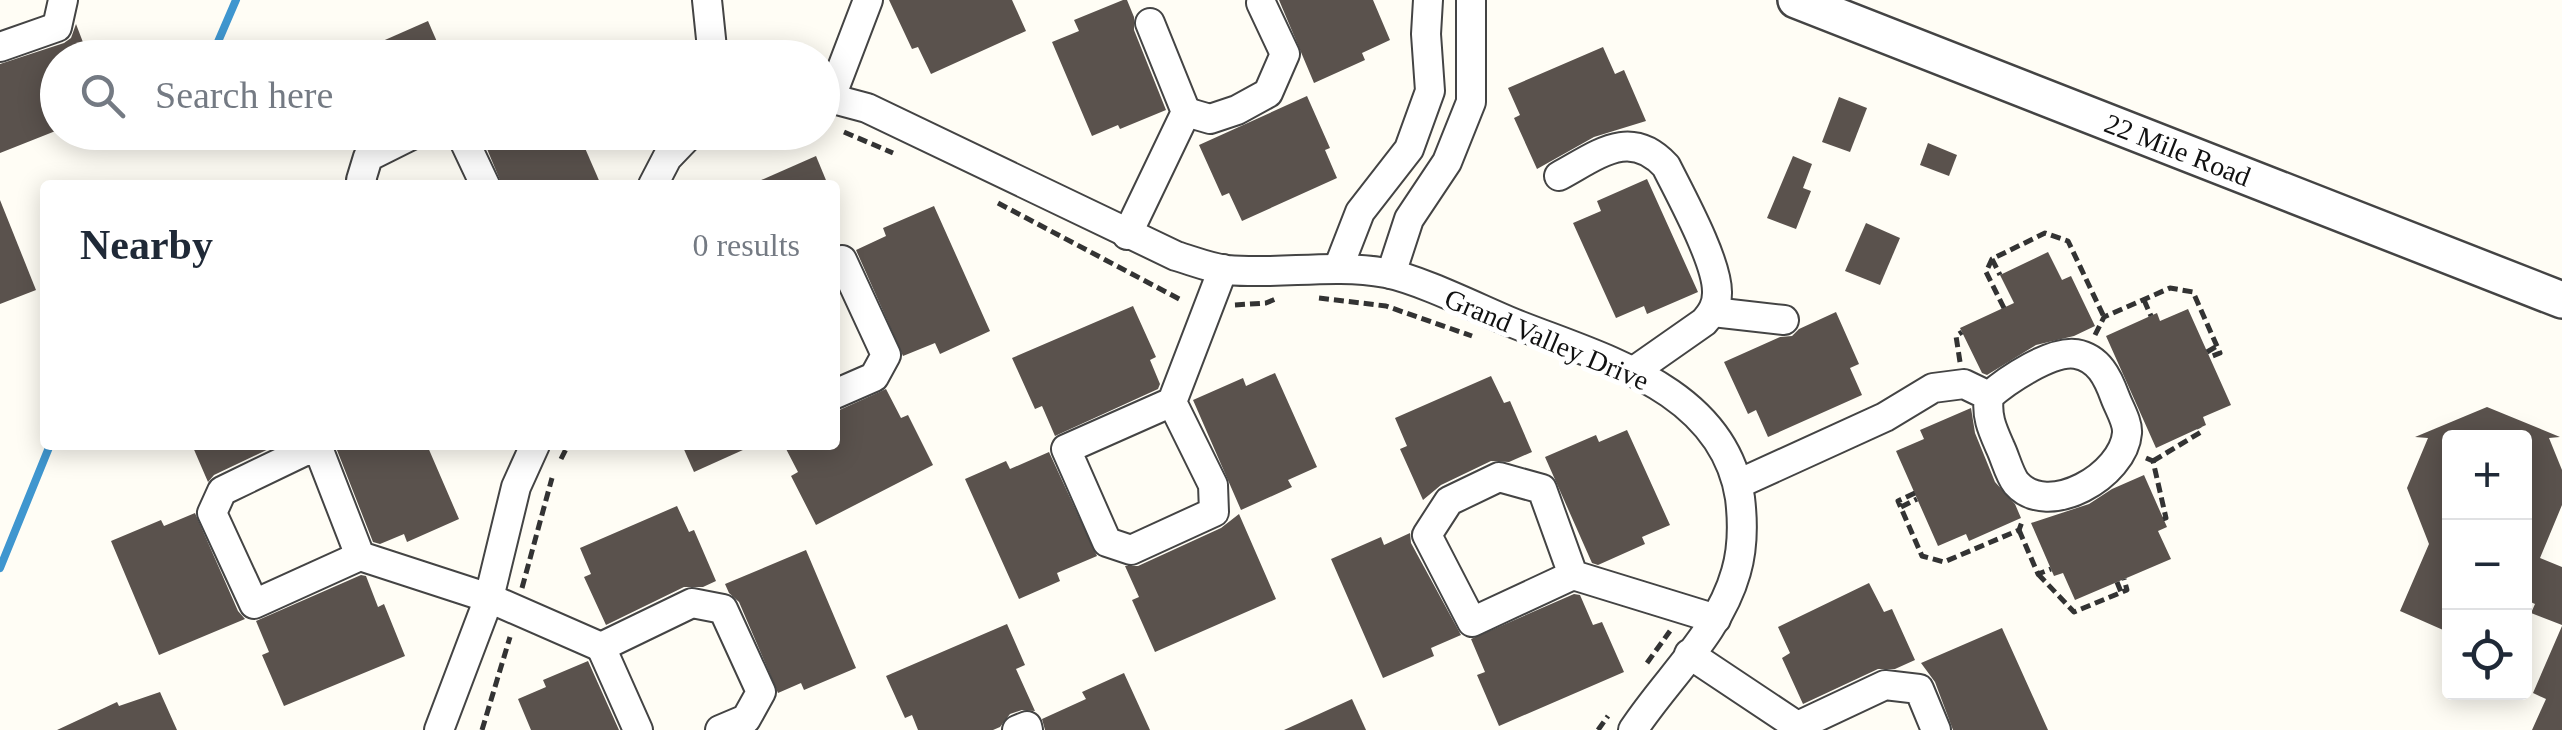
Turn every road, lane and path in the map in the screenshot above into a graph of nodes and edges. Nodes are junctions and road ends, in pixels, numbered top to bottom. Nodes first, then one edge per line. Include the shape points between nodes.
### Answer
1 (64, 0) edge
2 (707, 0) edge
3 (868, 0) edge
4 (1428, 0) edge
5 (1471, 0) edge
6 (1796, 0) edge
7 (1261, 3) dead end
8 (1150, 23) dead end
9 (711, 40) edge
10 (0, 47) edge
11 (840, 66) edge
12 (1430, 91) junction
13 (840, 101) edge
14 (1470, 102) junction
15 (1186, 112) junction
16 (382, 150) edge
17 (468, 150) edge
18 (675, 150) edge
19 (1559, 176) dead end
20 (360, 180) edge
21 (483, 180) edge
22 (656, 180) edge
23 (1127, 235) junction
24 (1992, 259) junction
25 (840, 261) edge
26 (1339, 266) junction
27 (1223, 270) junction
28 (1391, 274) junction
29 (2000, 275) dead end
30 (2144, 300) junction
31 (2562, 300) edge
32 (2004, 308) dead end
33 (1713, 312) junction
34 (2150, 316) dead end
35 (2104, 318) junction
36 (1784, 320) dead end
37 (2208, 354) dead end
38 (2084, 355) junction
39 (1634, 371) junction
40 (840, 392) edge
41 (1988, 396) junction
42 (1172, 402) junction
43 (2199, 428) dead end
44 (533, 450) edge
45 (2124, 450) junction
46 (2154, 460) junction
47 (1738, 484) junction
48 (2032, 493) junction
49 (1916, 496) dead end
50 (2163, 519) dead end
51 (2018, 530) junction
52 (360, 556) junction
53 (2051, 569) dead end
54 (1573, 574) junction
55 (2038, 574) junction
56 (2120, 580) dead end
57 (489, 598) junction
58 (1685, 610) junction
59 (1716, 619) junction
60 (601, 647) junction
61 (1689, 654) junction
62 (1638, 675) dead end
63 (1618, 702) dead end
64 (1802, 728) edge
65 (439, 730) edge
66 (638, 730) edge
67 (720, 730) edge
68 (1017, 730) edge
69 (1028, 730) edge
70 (1598, 730) edge
71 (1633, 730) edge
72 (1936, 730) edge

1 - 10 street via 57,27
2 - 9 street
3 - 11 street
4 - 12 street
5 - 14 street
6 - 31 street, 22 Mile Road
7 - 15 street via 1286,54 1268,94 1210,119
8 - 15 street
12 - 14 street
12 - 26 street via 1409,149 1360,212
13 - 23 street, Grand Valley Drive
14 - 28 street via 1447,162 1409,219
15 - 23 street
16 - 20 street via 368,157
17 - 21 street
18 - 22 street
19 - 33 street via 1622,146 1653,152 1666,166 1716,276
23 - 27 street, Grand Valley Drive
24 - 29 path
24 - 32 path via 1986,272
24 - 35 path via 2045,233 2068,241
25 - 40 street via 886,354 874,376
26 - 27 street, Grand Valley Drive
26 - 28 street, Grand Valley Drive
27 - 42 street
28 - 39 street, Grand Valley Drive
30 - 34 path
30 - 35 path
30 - 37 path via 2170,288 2193,292 2217,346
33 - 36 street
33 - 39 street
35 - 38 path
38 - 41 street via 2064,352
38 - 45 street via 2105,372 2128,429
39 - 47 street, Grand Valley Drive via 1700,417
41 - 47 street via 1964,384 1933,388
41 - 48 street via 1986,414 2016,482
42 - 42 street via 1066,449 1107,542 1131,550 1214,512 1213,485
43 - 46 path
44 - 57 street via 516,487
45 - 46 path
45 - 48 street via 2109,472 2058,498
46 - 50 path
47 - 59 street, Grand Valley Drive via 1742,546
48 - 51 path
49 - 51 path via 1901,507 1922,556 1944,562
51 - 55 path
52 - 52 street via 254,604 212,513 222,491 307,450 320,453
52 - 57 street
53 - 55 path
54 - 54 street via 1472,622 1428,535 1448,501 1499,477 1542,489
54 - 58 street
55 - 56 path via 2074,612 2121,592
57 - 60 street
57 - 65 street
58 - 59 street
58 - 62 path
59 - 61 street, Grand Valley Drive
60 - 66 street
60 - 67 street via 692,602 723,610 760,692 746,719
61 - 64 street
61 - 71 street, Grand Valley Drive
63 - 70 path
64 - 72 street via 1885,685 1919,689
68 - 69 street

